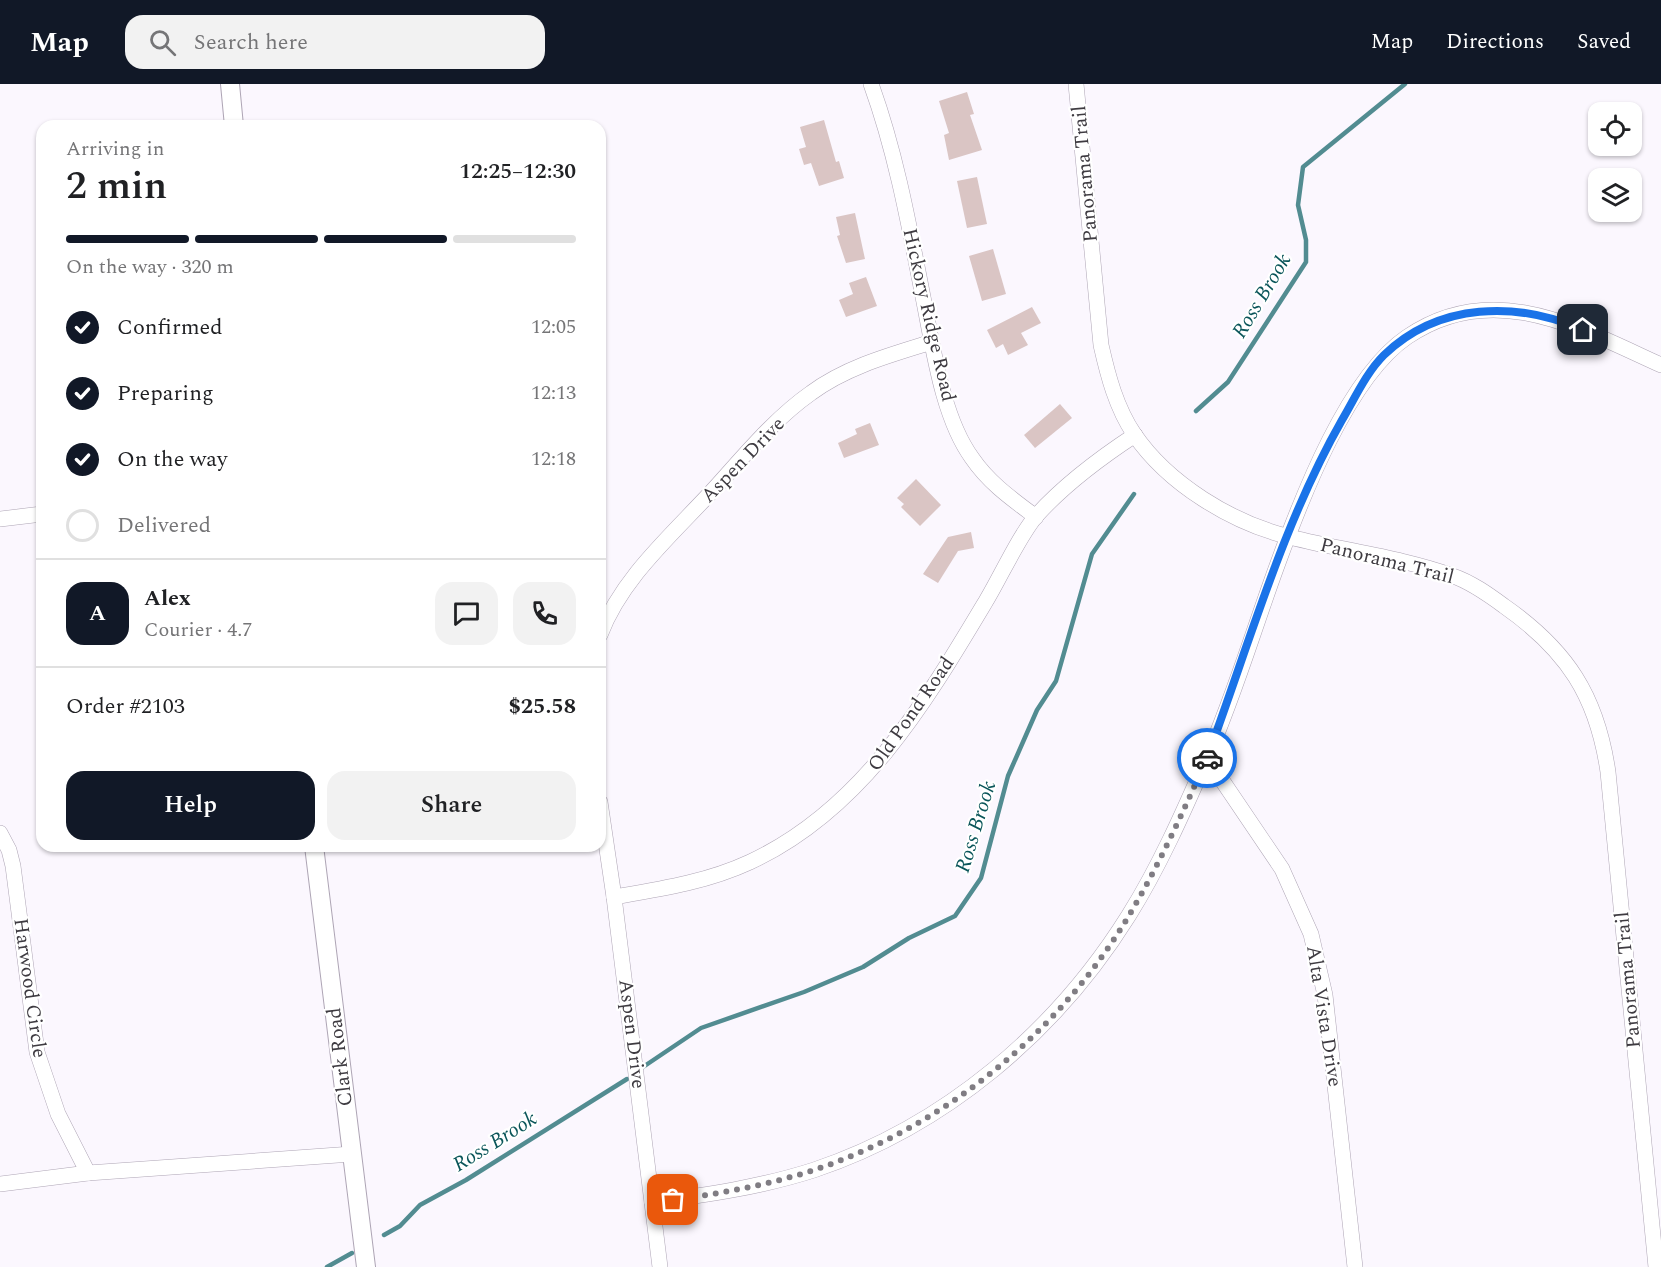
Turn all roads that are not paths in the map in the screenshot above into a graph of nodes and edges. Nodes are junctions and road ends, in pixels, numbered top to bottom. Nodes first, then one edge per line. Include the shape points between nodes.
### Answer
1 (230, 84) edge
2 (871, 84) edge
3 (1076, 84) edge
4 (233, 120) edge
5 (932, 342) junction
6 (1661, 365) edge
7 (1135, 435) junction
8 (36, 515) edge
9 (1035, 517) junction
10 (0, 519) edge
11 (1288, 537) junction
12 (606, 619) edge
13 (1207, 758) junction
14 (0, 833) edge
15 (606, 843) edge
16 (315, 852) edge
17 (614, 897) junction
18 (352, 1154) junction
19 (88, 1173) junction
20 (0, 1184) edge
21 (652, 1202) junction
22 (366, 1267) edge
23 (660, 1267) edge
24 (1355, 1267) edge
25 (1656, 1267) edge

1 - 4 street
2 - 5 street, Hickory Ridge Road via 895,158
3 - 7 street, Panorama Trail via 1101,345 1118,403
5 - 9 street, Hickory Ridge Road via 954,422 971,457 1003,493
5 - 12 street, Aspen Drive via 858,367 797,403 634,575
6 - 11 street via 1564,321 1532,312 1479,311 1433,323 1407,336 1384,355 1367,377 1303,496
7 - 9 street, Old Pond Road via 1080,474
7 - 11 street, Panorama Trail via 1164,467 1198,495 1241,519
8 - 10 street
9 - 17 street, Old Pond Road via 971,627 897,740 845,798 795,837 750,862 680,886
11 - 13 street
11 - 25 street, Panorama Trail via 1455,576 1502,604 1547,640 1569,664 1587,694 1600,726 1608,772
13 - 21 street via 1157,865 1103,955 1053,1015 984,1078 920,1122 845,1158 772,1181
13 - 24 street, Alta Vista Drive via 1282,869 1311,934 1325,995
14 - 19 street, Harwood Circle via 13,866 37,1052 58,1114
15 - 17 street, Aspen Drive
16 - 18 street, Clark Road
17 - 21 street, Aspen Drive
18 - 19 street
18 - 22 street, Clark Road
19 - 20 street
21 - 23 street, Aspen Drive

